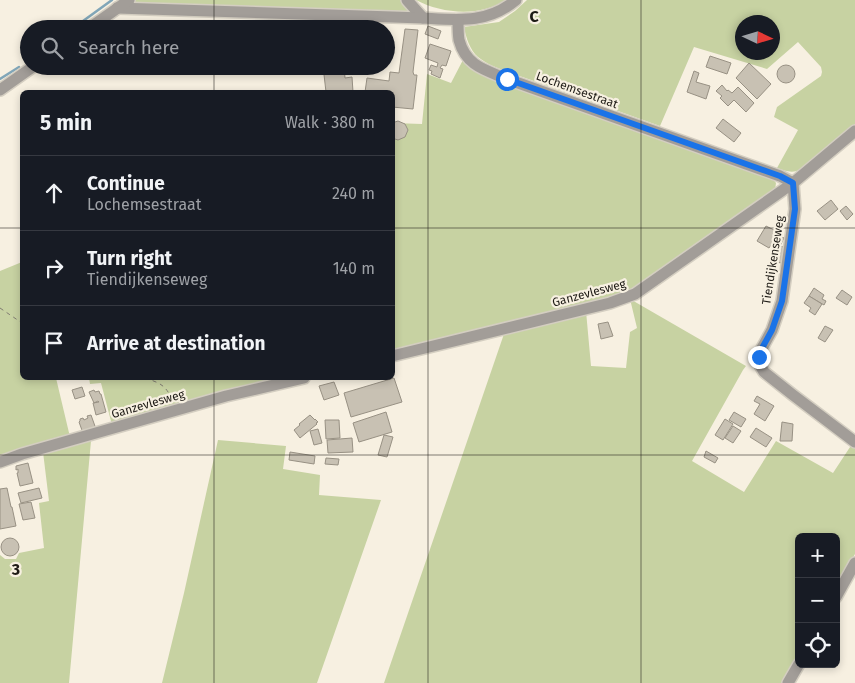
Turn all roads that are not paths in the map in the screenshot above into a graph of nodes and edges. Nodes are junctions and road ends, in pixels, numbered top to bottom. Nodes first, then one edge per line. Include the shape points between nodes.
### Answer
1 (129, 0) edge
2 (407, 0) edge
3 (516, 0) edge
4 (117, 8) junction
5 (423, 18) junction
6 (100, 20) edge
7 (458, 20) junction
8 (21, 75) edge
9 (0, 90) edge
10 (855, 131) edge
11 (793, 183) junction
12 (395, 355) edge
13 (295, 380) edge
14 (855, 442) edge
15 (0, 462) edge
16 (855, 563) edge
17 (840, 590) edge
18 (797, 668) edge
19 (788, 683) edge

1 - 4 street
2 - 5 street
3 - 7 street via 483,18
4 - 5 street
4 - 6 street
5 - 7 street
7 - 11 street, Lochemsestraat via 463,48 477,66
8 - 9 street
10 - 11 street
11 - 12 street, Ganzevlesweg via 635,294 610,303
11 - 14 street, Tiendijkenseweg via 795,209 782,301 761,350 760,365 771,378
13 - 15 street, Ganzevlesweg via 226,396
16 - 17 street
18 - 19 street

